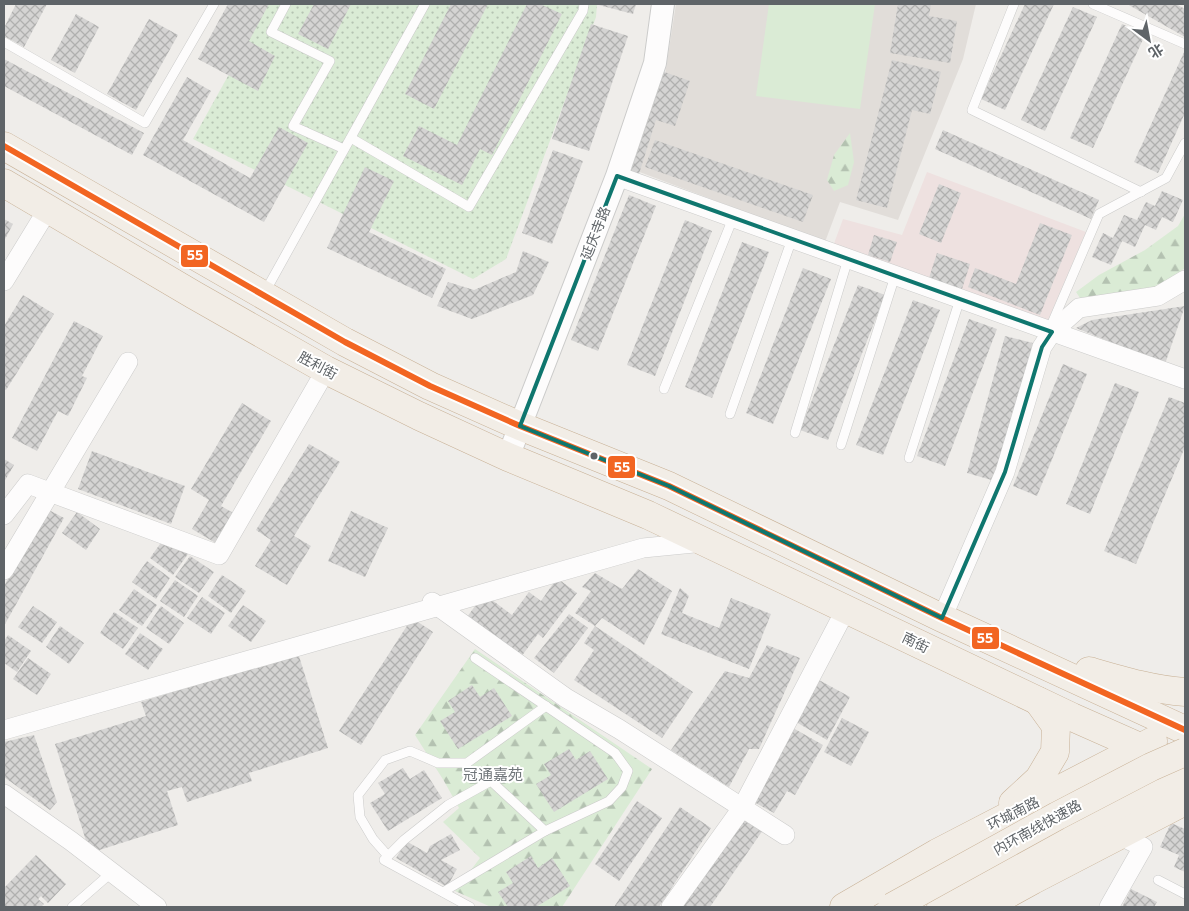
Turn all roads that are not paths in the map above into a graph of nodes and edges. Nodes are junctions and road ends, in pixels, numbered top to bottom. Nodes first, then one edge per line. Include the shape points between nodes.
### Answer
1 (214, 4) edge
2 (286, 4) edge
3 (425, 4) edge
4 (584, 4) edge
5 (663, 4) edge
6 (1014, 4) edge
7 (1093, 4) edge
8 (4, 42) edge
9 (1185, 44) edge
10 (351, 138) junction
11 (1185, 143) edge
12 (4, 146) edge
13 (344, 149) junction
14 (617, 176) junction
15 (4, 183) edge
16 (1141, 192) junction
17 (48, 209) junction
18 (733, 218) junction
19 (792, 239) junction
20 (848, 259) junction
21 (895, 276) junction
22 (1185, 280) edge
23 (4, 281) edge
24 (263, 295) junction
25 (960, 299) junction
26 (1047, 336) junction
27 (128, 362) dead end
28 (326, 370) junction
29 (1185, 379) edge
30 (664, 388) dead end
31 (730, 414) dead end
32 (520, 426) junction
33 (795, 434) dead end
34 (841, 445) dead end
35 (508, 457) junction
36 (909, 458) dead end
37 (50, 493) junction
38 (648, 515) joint
39 (4, 516) edge
40 (706, 542) junction
41 (4, 570) edge
42 (431, 602) junction
43 (846, 609) junction
44 (942, 618) junction
45 (994, 642) junction
46 (475, 658) dead end
47 (1185, 692) edge
48 (1038, 701) junction
49 (546, 706) junction
50 (4, 730) edge
51 (1184, 734) edge
52 (1141, 747) junction
53 (1185, 767) edge
54 (1185, 778) edge
55 (4, 794) edge
56 (1185, 801) edge
57 (742, 808) junction
58 (983, 829) junction
59 (545, 830) junction
60 (785, 835) dead end
61 (1119, 835) junction
62 (388, 856) junction
63 (112, 872) junction
64 (1158, 880) dead end
65 (443, 892) junction
66 (1185, 894) edge
67 (72, 907) edge
68 (157, 907) edge
69 (470, 907) edge
70 (672, 907) edge
71 (844, 907) edge
72 (892, 907) edge
73 (942, 907) edge
74 (984, 907) edge
75 (1110, 907) edge

1 - 8 lane via 146,123
2 - 13 lane via 271,32 330,61 293,126
3 - 10 lane
4 - 10 lane via 583,11 469,207
5 - 14 street, 延庆寺路 via 655,63
6 - 16 lane via 972,110
7 - 9 lane
10 - 13 lane
11 - 16 lane via 1166,178
12 - 24 highway
13 - 24 lane
14 - 18 street
14 - 32 street, 延庆寺路
15 - 17 highway, 胜利街
16 - 26 lane via 1100,214
17 - 23 street
17 - 28 highway, 胜利街
18 - 19 street
18 - 30 lane
19 - 20 street
19 - 31 lane
20 - 21 street
20 - 33 lane
21 - 25 street
21 - 34 lane
22 - 26 street via 1158,296 1079,308
24 - 32 highway via 422,382
25 - 26 street
25 - 36 lane
26 - 29 street
26 - 44 street via 1005,472
27 - 37 street
28 - 35 highway, 胜利街
28 - 37 street via 219,555
32 - 35 street, 延庆寺路
32 - 44 highway via 669,486
35 - 38 highway, 胜利街
37 - 39 street via 28,484
37 - 41 street
38 - 40 highway, 南街
40 - 42 street via 643,548
40 - 43 highway, 南街
42 - 50 street
42 - 57 street via 566,698
43 - 48 highway, 南街
43 - 57 street
44 - 45 highway
45 - 47 highway via 1128,682
45 - 51 highway
46 - 49 lane
48 - 52 highway, 南街
48 - 58 highway via 1056,726 1055,752 1039,779
49 - 59 lane via 615,753 628,771 622,787 609,802
49 - 62 lane via 467,763 438,763 410,751 385,760 358,795 360,817
51 - 52 highway, 环城南路
51 - 72 highway, 内环南线快速路, bridge via 1151,767
52 - 53 highway, 南街
52 - 58 highway, 环城南路
54 - 73 highway, 内环南线快速路 via 1072,835
55 - 63 street
56 - 61 highway
57 - 60 street
57 - 70 street
58 - 71 highway, 环城南路
59 - 62 lane via 491,781 448,804
59 - 65 lane
61 - 74 highway
61 - 75 street via 1143,847
62 - 65 lane via 384,860
63 - 67 lane
63 - 68 street
64 - 66 lane
65 - 69 lane

